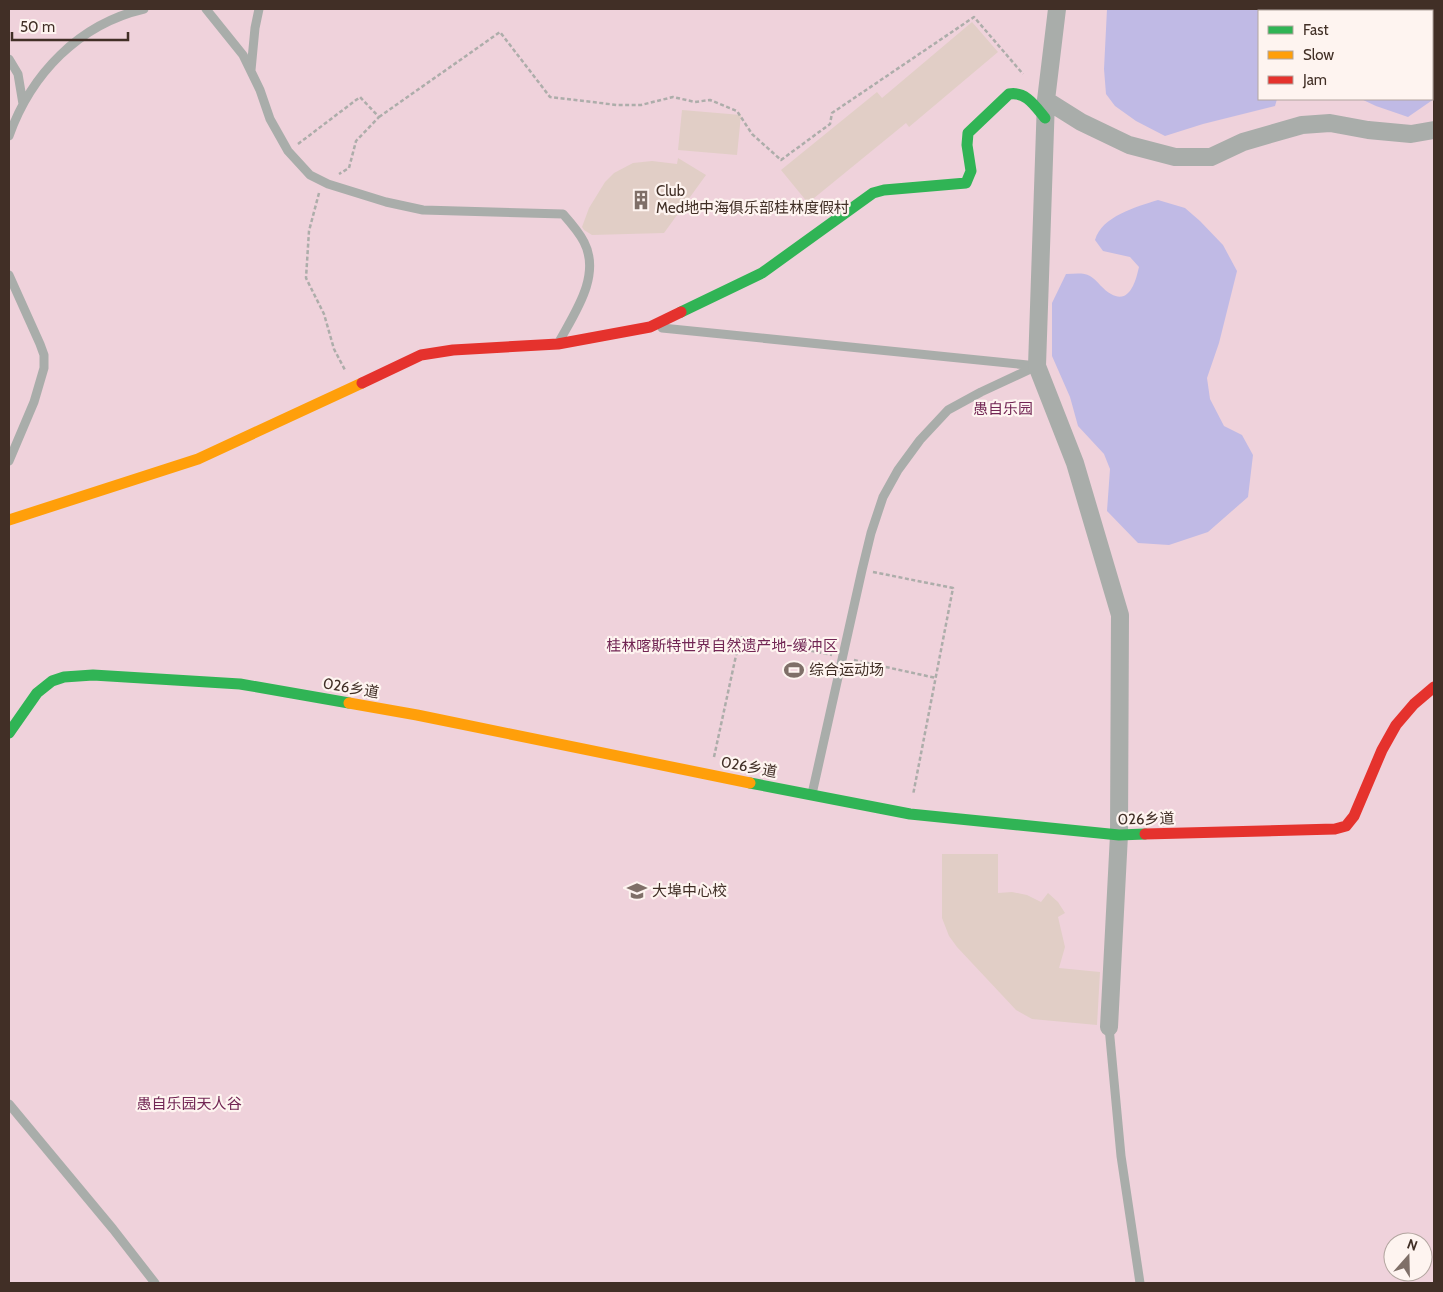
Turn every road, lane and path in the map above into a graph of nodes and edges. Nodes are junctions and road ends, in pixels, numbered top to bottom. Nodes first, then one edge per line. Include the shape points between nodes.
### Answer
1 (144, 9) edge
2 (206, 9) edge
3 (259, 9) edge
4 (1057, 9) edge
5 (9, 59) edge
6 (251, 72) junction
7 (1028, 80) dead end
8 (23, 104) junction
9 (1046, 109) junction
10 (379, 117) junction
11 (1434, 130) edge
12 (9, 136) edge
13 (288, 151) junction
14 (328, 184) junction
15 (9, 275) edge
16 (650, 327) junction
17 (558, 344) junction
18 (1037, 366) junction
19 (353, 387) junction
20 (9, 461) edge
21 (9, 520) edge
22 (862, 570) junction
23 (843, 658) junction
24 (936, 678) junction
25 (1434, 686) edge
26 (9, 733) edge
27 (710, 775) junction
28 (812, 794) junction
29 (910, 814) junction
30 (1118, 835) junction
31 (1109, 1027) joint
32 (9, 1104) edge
33 (155, 1283) edge
34 (1140, 1283) edge

1 - 8 lane via 108,20 84,33 46,68
2 - 6 lane via 243,55
3 - 6 lane
4 - 9 street
5 - 8 lane via 18,74
6 - 13 lane via 270,119
7 - 10 path via 974,17 832,113 830,124 781,160 752,134 737,111 710,100 695,102 673,97 641,105 617,105 550,97 500,32
8 - 12 lane
9 - 11 street via 1128,145 1175,157 1211,157 1243,142 1302,125 1330,123 1411,134
9 - 16 street via 1017,92 1009,94 968,133 966,140 972,172 966,183 873,193 762,272
9 - 18 street
10 - 13 path via 360,97
10 - 14 path via 356,141 349,168
13 - 14 lane via 310,175
14 - 17 lane via 422,210 563,214 585,244 590,263 582,299
14 - 19 path via 318,194 309,231 306,278
15 - 20 lane via 44,355 44,368 34,402
16 - 17 street
16 - 18 lane
17 - 19 street via 421,355
18 - 22 lane via 948,410 920,440 883,497
18 - 30 street via 1076,463 1120,615
19 - 21 street via 198,459
22 - 23 lane
22 - 24 path via 953,588
23 - 24 path
23 - 27 path via 740,637
23 - 28 lane
24 - 29 path
25 - 30 street, 026乡道 via 1396,724 1357,810 1345,826
26 - 27 street, 026乡道 via 37,693 52,681 93,675 240,684 418,715
27 - 28 street, 026乡道
28 - 29 street, 026乡道
29 - 30 street, 026乡道
30 - 31 street
31 - 34 lane via 1120,1156
32 - 33 lane

